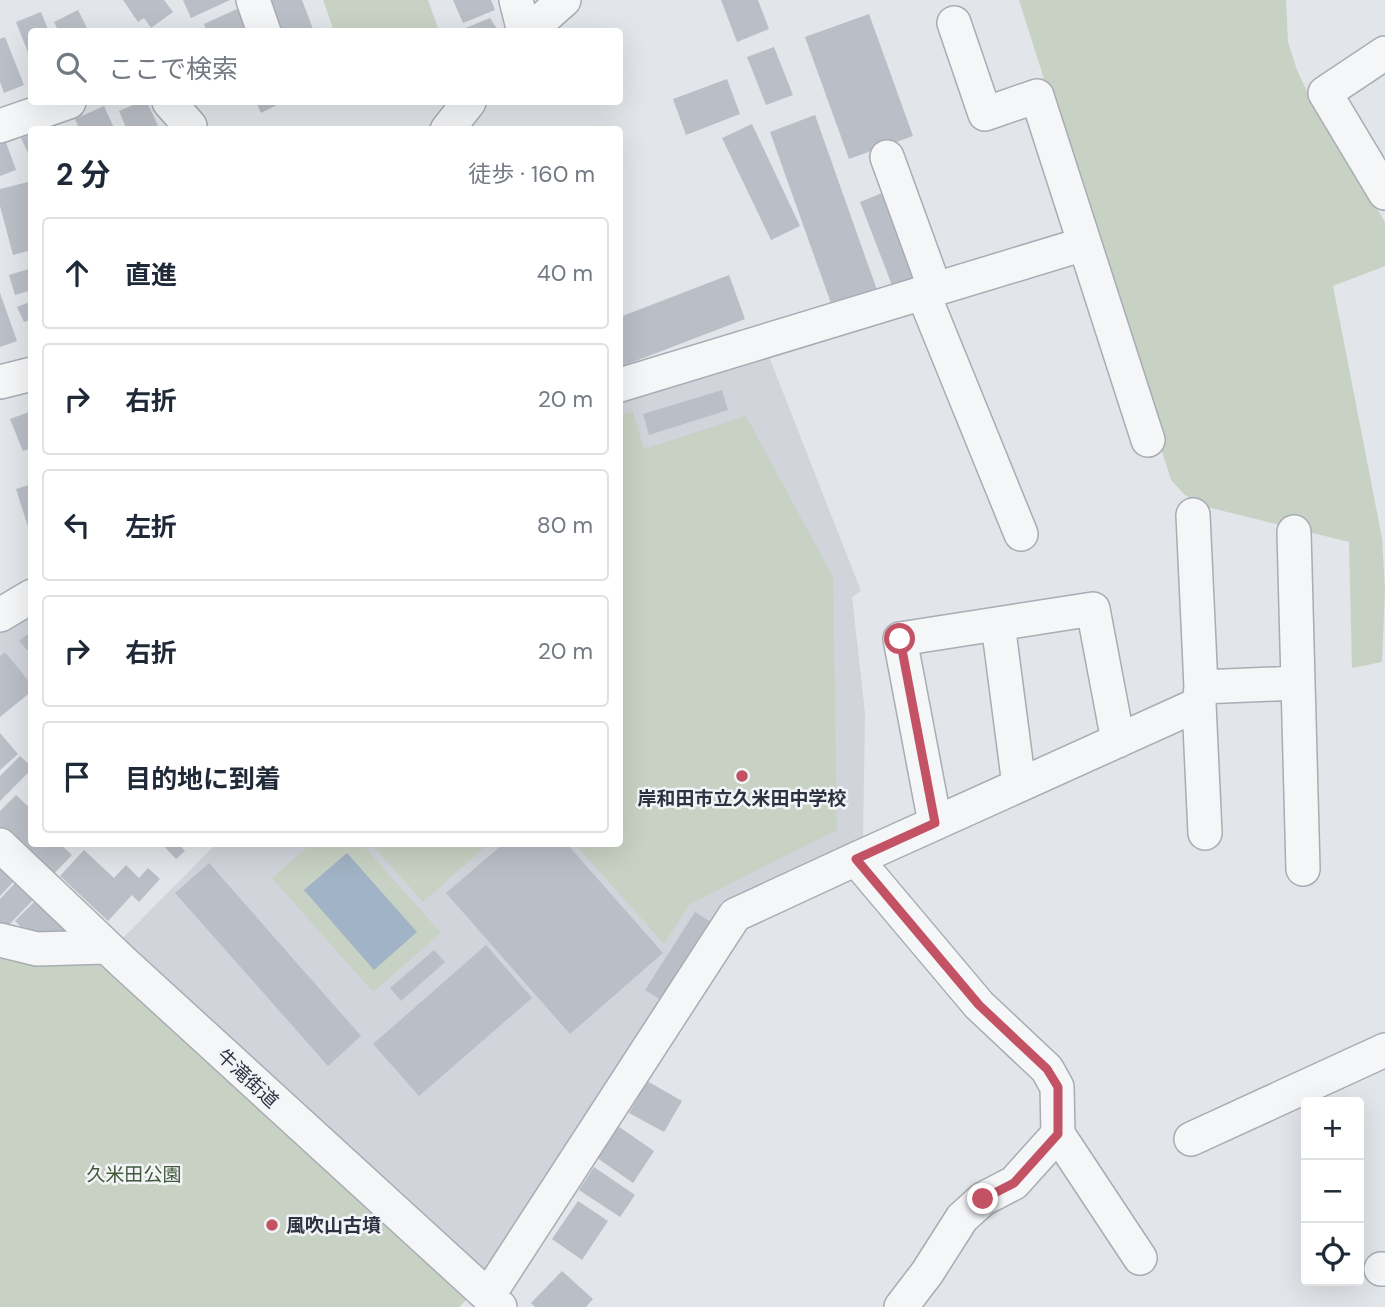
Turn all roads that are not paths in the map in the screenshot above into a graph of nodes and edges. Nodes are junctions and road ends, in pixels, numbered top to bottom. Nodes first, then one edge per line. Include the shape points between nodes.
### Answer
1 (253, 0) edge
2 (516, 0) edge
3 (564, 0) edge
4 (954, 23) dead end
5 (263, 28) edge
6 (525, 28) edge
7 (531, 28) edge
8 (1385, 53) edge
9 (60, 105) edge
10 (467, 105) edge
11 (0, 126) edge
12 (450, 126) edge
13 (887, 157) dead end
14 (1385, 193) edge
15 (1084, 243) junction
16 (929, 291) junction
17 (28, 375) edge
18 (0, 382) edge
19 (623, 384) edge
20 (1148, 440) dead end
21 (1193, 515) dead end
22 (1294, 532) dead end
23 (1021, 534) dead end
24 (28, 598) edge
25 (0, 615) edge
26 (998, 624) junction
27 (1298, 682) junction
28 (1200, 695) junction
29 (1118, 741) junction
30 (1019, 785) junction
31 (935, 823) junction
32 (1205, 833) dead end
33 (0, 845) edge
34 (856, 859) junction
35 (1303, 869) dead end
36 (0, 940) edge
37 (106, 947) junction
38 (1385, 1050) edge
39 (1058, 1134) junction
40 (1191, 1139) dead end
41 (1140, 1258) dead end
42 (494, 1302) edge
43 (901, 1307) edge

1 - 5 street
2 - 6 street
3 - 7 street
4 - 15 street via 985,114 1037,96
8 - 14 street via 1325,93
9 - 11 street
10 - 12 street
13 - 16 street
15 - 16 street
15 - 20 street
16 - 19 street
16 - 23 street
17 - 18 street
21 - 28 street
22 - 27 street
24 - 25 street
26 - 29 street via 1093,609
26 - 30 street
26 - 31 street via 900,639
27 - 28 street
27 - 35 street
28 - 29 street
28 - 32 street
29 - 30 street
30 - 31 street
31 - 34 street
33 - 37 street, 牛滝街道
34 - 39 street via 979,1005 1047,1069 1058,1087
34 - 42 street via 735,915
36 - 37 street via 37,949
37 - 42 street, 牛滝街道
38 - 40 street
39 - 41 street
39 - 43 street via 1014,1183 983,1199 962,1218

